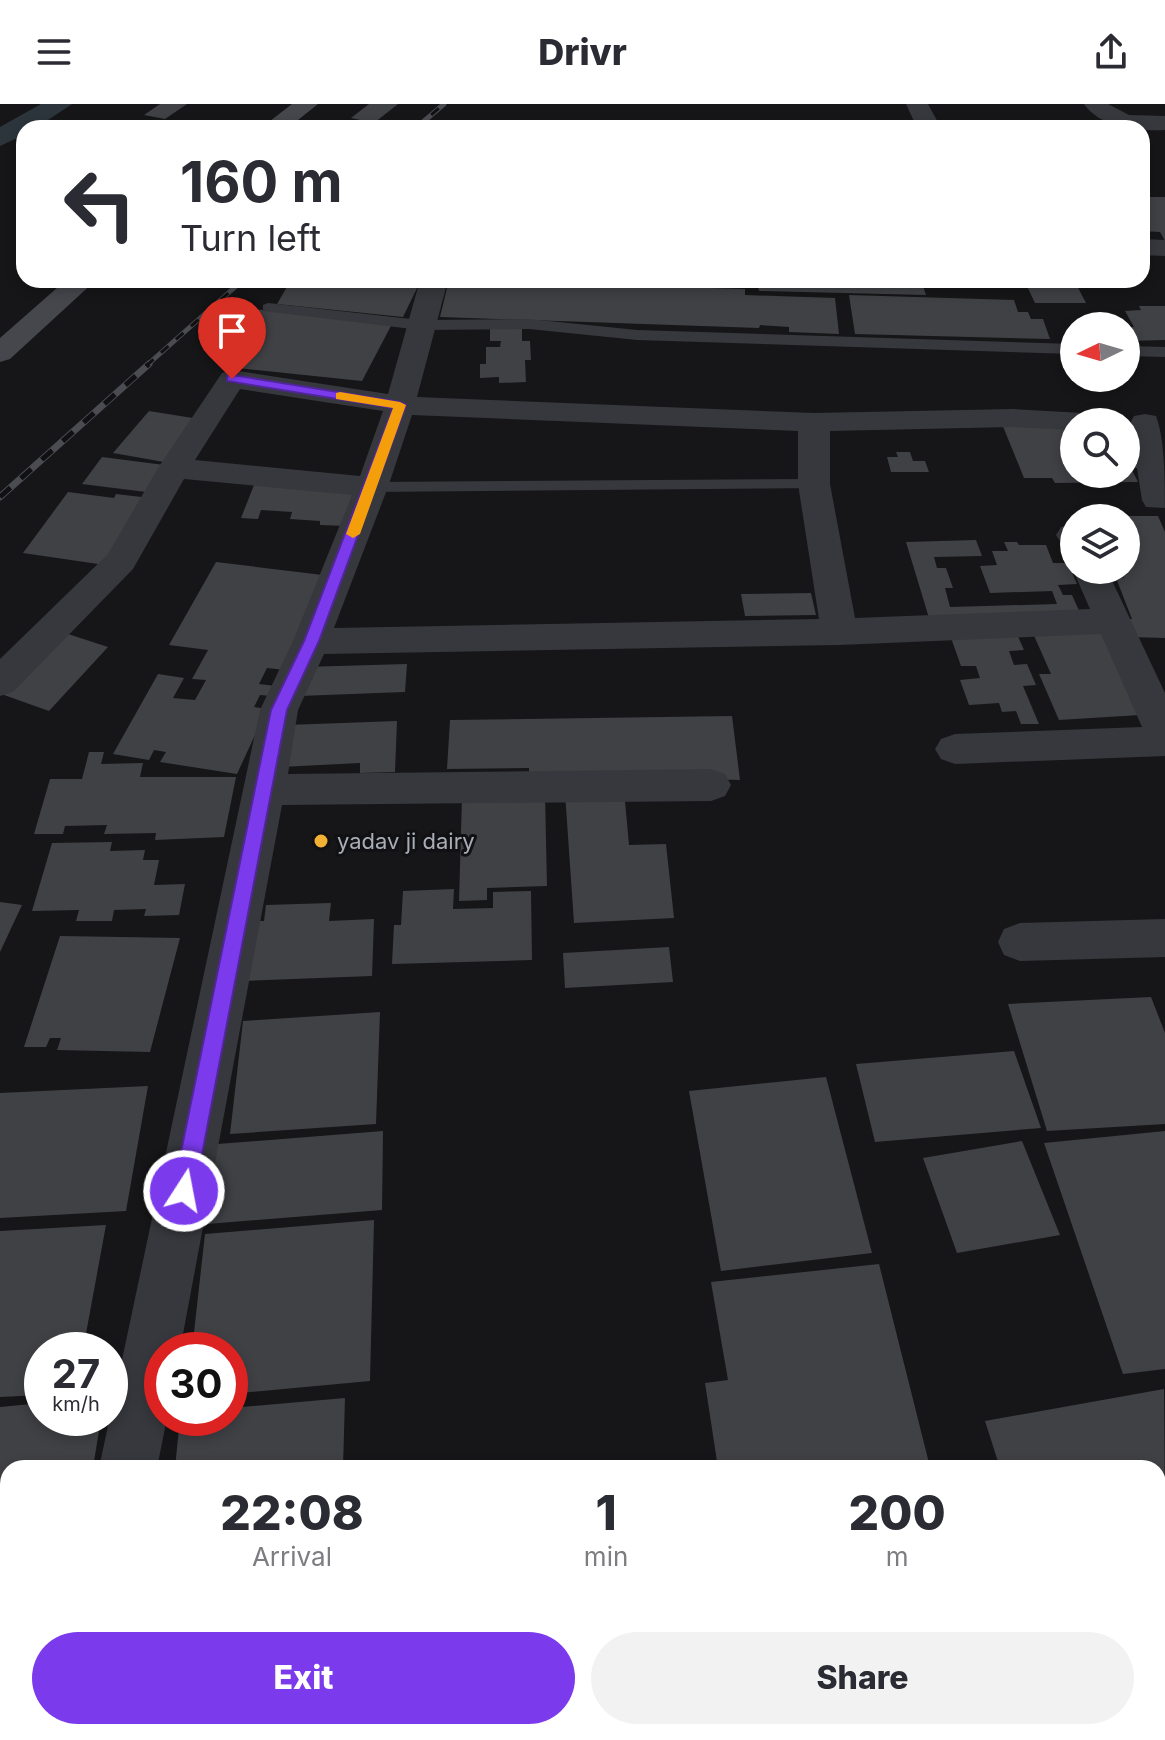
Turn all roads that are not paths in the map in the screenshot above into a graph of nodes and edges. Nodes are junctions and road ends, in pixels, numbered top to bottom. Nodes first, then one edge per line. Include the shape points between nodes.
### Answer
1 (307, 104) edge
2 (1095, 104) edge
3 (284, 120) edge
4 (1121, 120) edge
5 (73, 288) edge
6 (432, 288) edge
7 (268, 308) dead end
8 (420, 325) junction
9 (1060, 349) edge
10 (1140, 351) edge
11 (1165, 352) edge
12 (0, 353) edge
13 (400, 405) junction
14 (1060, 420) edge
15 (814, 422) junction
16 (1145, 424) edge
17 (174, 468) junction
18 (814, 484) junction
19 (372, 487) junction
20 (1158, 500) dead end
21 (1097, 584) edge
22 (1114, 621) junction
23 (839, 632) junction
24 (311, 641) junction
25 (0, 682) edge
26 (1165, 734) edge
27 (1165, 741) edge
28 (955, 749) dead end
29 (711, 785) dead end
30 (265, 790) junction
31 (1165, 938) edge
32 (1020, 942) dead end
33 (130, 1460) edge

1 - 3 main road
2 - 4 street
5 - 12 main road
6 - 8 street
7 - 8 lane
8 - 9 lane via 529,324 637,335
8 - 13 street
10 - 11 lane
13 - 15 street
13 - 17 street via 232,379
13 - 19 street
14 - 15 street
15 - 18 street
16 - 20 street
17 - 19 street
17 - 25 street via 121,561
18 - 19 lane
18 - 23 street
19 - 24 street
21 - 22 street
22 - 23 street
22 - 26 street
23 - 24 street
24 - 30 street via 279,710
27 - 28 street
29 - 30 street
30 - 33 street
31 - 32 street

